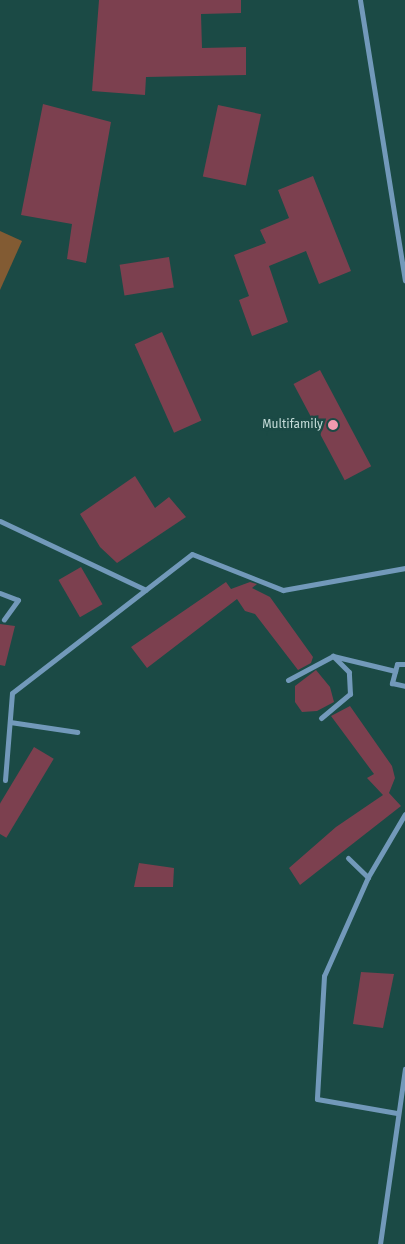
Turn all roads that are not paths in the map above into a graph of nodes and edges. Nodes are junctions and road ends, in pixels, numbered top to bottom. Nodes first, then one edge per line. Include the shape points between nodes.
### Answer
1 (360, 0) edge
2 (405, 280) edge
3 (0, 521) edge
4 (405, 568) edge
5 (146, 590) junction
6 (0, 593) edge
7 (4, 619) dead end
8 (333, 656) junction
9 (405, 664) edge
10 (395, 671) junction
11 (288, 680) dead end
12 (405, 686) edge
13 (321, 718) dead end
14 (10, 722) junction
15 (77, 732) dead end
16 (5, 780) dead end
17 (405, 814) edge
18 (348, 858) dead end
19 (368, 877) junction
20 (405, 1069) edge
21 (398, 1113) junction
22 (380, 1244) edge

1 - 2 street
3 - 5 street
4 - 5 street via 283,590 192,554
5 - 14 street via 12,693
6 - 7 street via 18,600
8 - 10 street
8 - 11 street
8 - 13 street via 349,672 350,694
9 - 10 street via 397,664
10 - 12 street via 392,683
14 - 15 street
14 - 16 street
17 - 19 street
18 - 19 street
19 - 21 street via 324,976 317,1100
20 - 21 street
21 - 22 street

